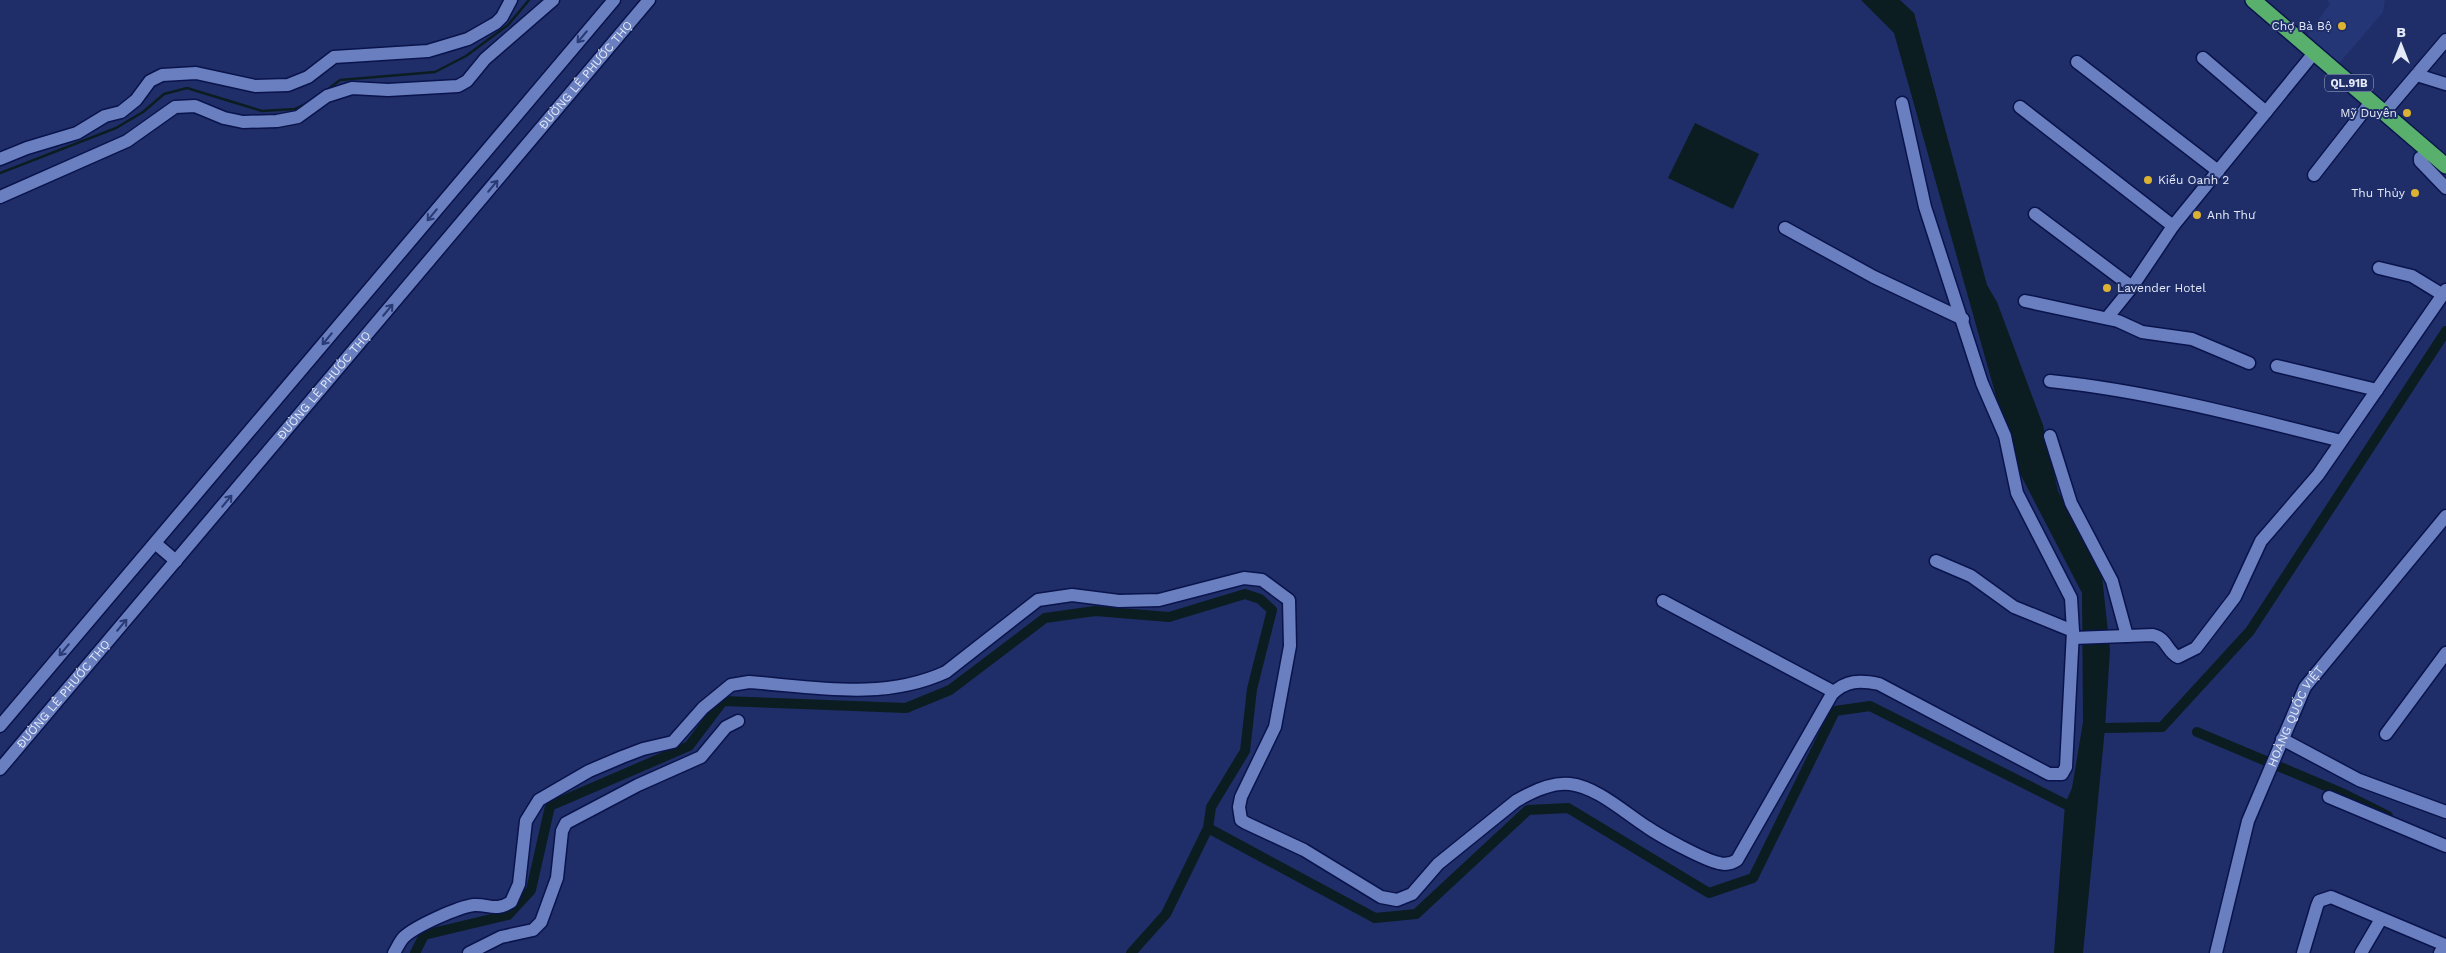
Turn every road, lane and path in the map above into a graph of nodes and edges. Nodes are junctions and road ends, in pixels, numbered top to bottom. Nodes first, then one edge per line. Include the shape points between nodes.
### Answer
1 (511, 0) edge
2 (552, 0) edge
3 (614, 0) edge
4 (649, 0) edge
5 (2253, 0) edge
6 (2446, 40) edge
7 (2314, 53) junction
8 (2203, 58) dead end
9 (2077, 62) dead end
10 (2417, 75) junction
11 (2446, 84) edge
12 (2371, 102) junction
13 (1902, 104) dead end
14 (2020, 107) dead end
15 (2266, 112) junction
16 (2384, 113) junction
17 (2430, 152) junction
18 (0, 159) edge
19 (2446, 166) edge
20 (2218, 171) junction
21 (2314, 175) dead end
22 (2446, 188) edge
23 (0, 197) edge
24 (2035, 214) dead end
25 (2173, 226) junction
26 (1785, 228) dead end
27 (2379, 268) dead end
28 (2132, 287) junction
29 (2444, 293) edge
30 (2025, 301) dead end
31 (2107, 318) junction
32 (1963, 319) junction
33 (2248, 363) dead end
34 (2277, 366) dead end
35 (2050, 381) dead end
36 (2377, 390) junction
37 (2050, 436) dead end
38 (2341, 442) junction
39 (2446, 516) edge
40 (154, 543) junction
41 (176, 561) junction
42 (1936, 561) dead end
43 (1663, 601) dead end
44 (2075, 636) junction
45 (2124, 636) junction
46 (2446, 654) edge
47 (1834, 692) junction
48 (738, 721) dead end
49 (0, 726) edge
50 (2386, 734) dead end
51 (2281, 742) junction
52 (0, 769) edge
53 (2329, 797) dead end
54 (2446, 812) edge
55 (2446, 846) edge
56 (2381, 919) junction
57 (394, 953) edge
58 (469, 953) edge
59 (2216, 953) edge
60 (2303, 953) edge
61 (2361, 953) edge
62 (2440, 953) edge

1 - 18 street via 496,23 450,46 412,54 334,57 308,77 288,85 255,86 196,72 162,75 150,81 136,100 121,112 105,116 77,133
2 - 23 street via 458,86 388,90 352,88 327,96 298,117 277,122 244,122 224,118 196,106 175,108 127,141
3 -> 40 street
41 -> 4 street, ĐƯỜNG LÊ PHƯỚC THỌ
5 - 7 highway, QL.91B
6 - 10 street
7 - 12 highway, QL.91B
7 - 15 street
8 - 15 street
9 - 20 street
10 - 11 street
10 - 16 street
12 - 16 highway, QL.91B
12 - 21 street
13 - 32 street via 1925,206
14 - 25 street
15 - 20 street
16 - 17 highway, QL.91B
17 - 19 highway, QL.91B
17 - 22 street via 2420,158 2421,163
20 - 25 street
24 - 28 street
25 - 28 street
26 - 32 street via 1874,277
27 - 29 street via 2412,276
28 - 31 street
29 - 36 street
30 - 31 street
31 - 33 street via 2142,332 2192,338
32 - 44 street via 1982,383 2005,436 2020,501 2071,598
34 - 36 street
35 - 38 street via 2155,398
36 - 38 street
37 - 45 street via 2071,503 2112,581
38 - 45 street via 2304,493 2261,541 2235,597 2196,648 2178,656 2158,636
39 - 51 street, HOÀNG QUỐC VIỆT via 2306,687
40 - 41 street
40 -> 49 street
52 -> 41 street, ĐƯỜNG LÊ PHƯỚC THỌ
42 - 44 street via 1971,576 2014,607
43 - 47 street
44 - 45 street
44 - 47 street via 2066,767 2062,774 2049,774 1879,684 1862,680 1840,686
46 - 50 street
47 - 57 street via 1761,820 1732,863 1717,863 1652,831 1607,800 1568,784 1527,794 1516,801 1438,864 1412,894 1397,900 1381,897 1304,850 1241,820 1238,807 1241,797 1275,727 1290,646 1289,600 1262,580 1244,578 1160,600 1119,601 1072,595 1038,600 946,672 903,685 860,691 749,682 731,685 704,708 675,740 588,771 539,800 526,821 519,884 511,902 494,908 469,906 443,916 407,934
48 - 58 street via 726,726 700,757 566,823 557,878 541,922 533,930 501,937
51 - 54 street via 2359,780
51 - 59 street, HOÀNG QUỐC VIỆT via 2248,821
53 - 55 street
56 - 60 street via 2325,898 2316,906
56 - 61 street
56 - 62 street via 2445,946

